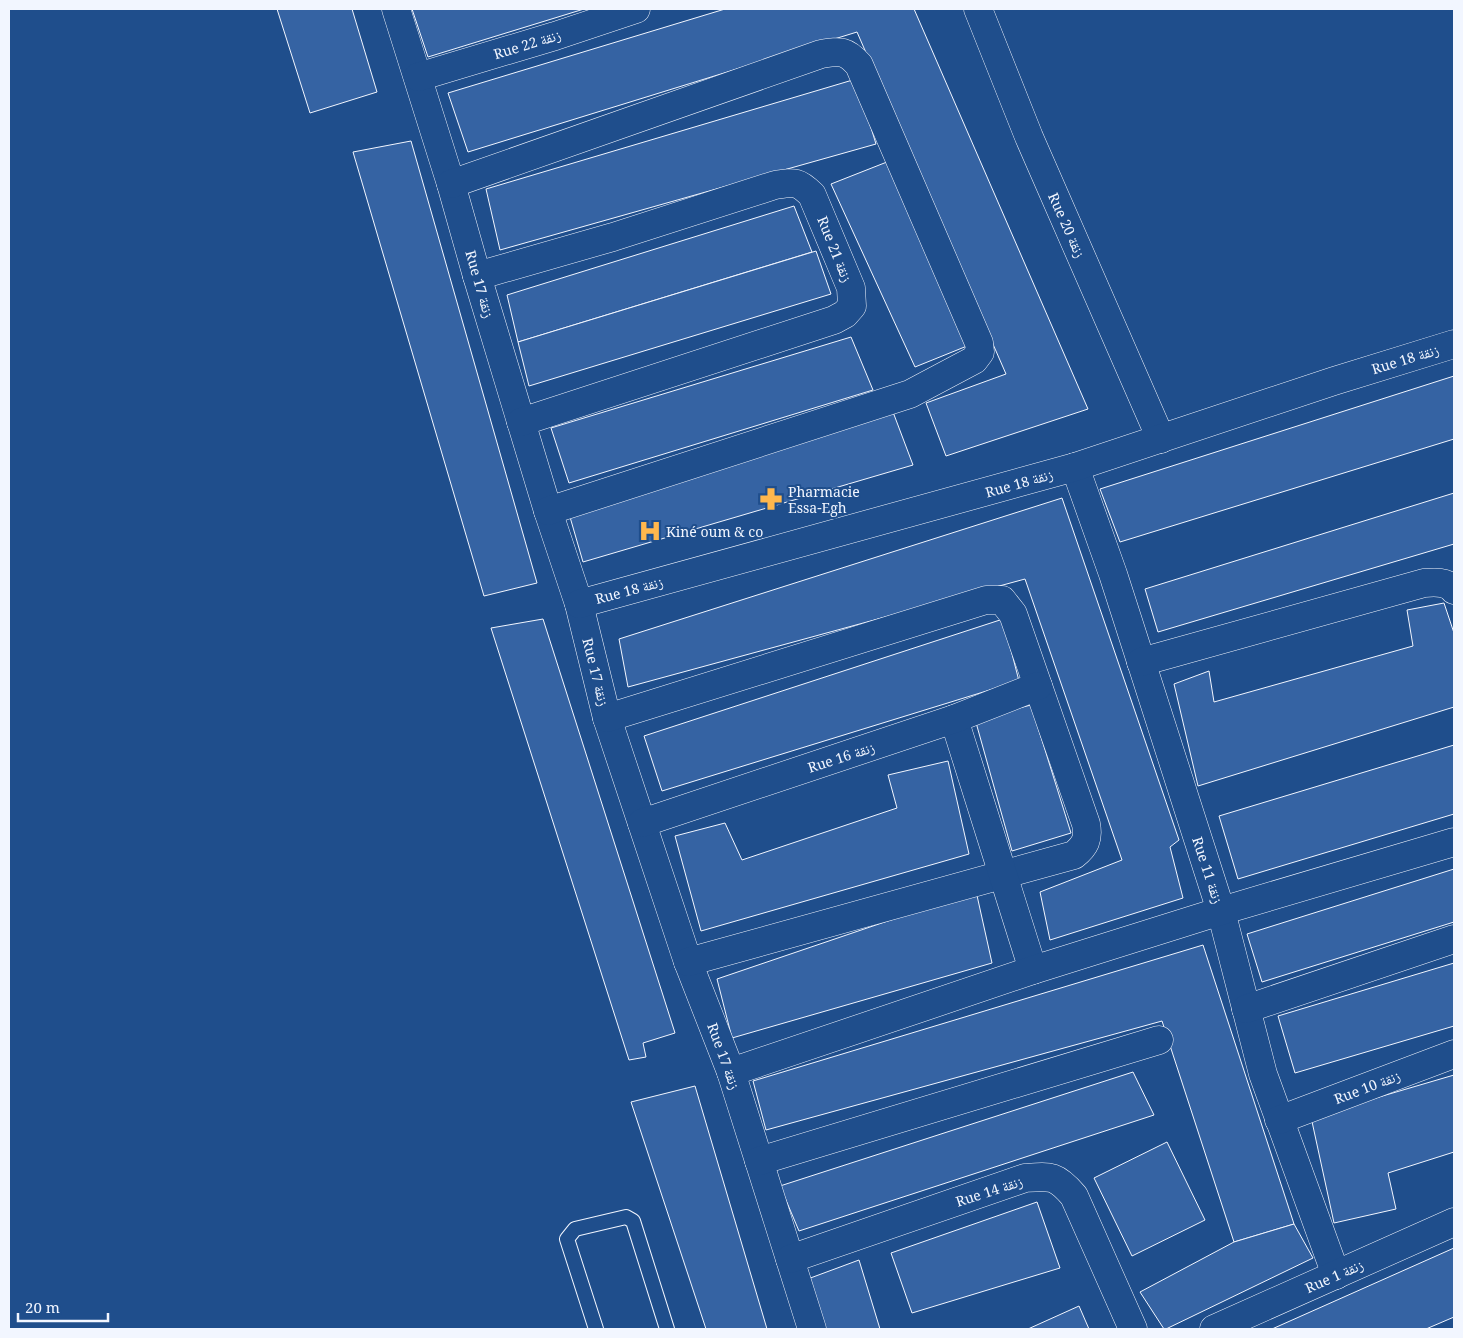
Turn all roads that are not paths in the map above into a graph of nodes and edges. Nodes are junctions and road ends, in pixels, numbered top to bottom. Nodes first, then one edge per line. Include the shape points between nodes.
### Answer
1 (396, 9) edge
2 (636, 9) edge
3 (978, 9) edge
4 (418, 77) junction
5 (451, 184) junction
6 (477, 276) junction
7 (1454, 344) edge
8 (521, 422) junction
9 (1161, 439) junction
10 (1075, 467) junction
11 (548, 511) junction
12 (1454, 590) edge
13 (578, 604) junction
14 (1141, 662) junction
15 (1038, 686) junction
16 (607, 718) junction
17 (954, 719) junction
18 (642, 823) junction
19 (1454, 842) edge
20 (1002, 875) junction
21 (1222, 911) junction
22 (1454, 939) edge
23 (688, 962) junction
24 (1033, 970) junction
25 (1246, 1009) junction
26 (1159, 1040) dead end
27 (1454, 1054) edge
28 (730, 1072) junction
29 (1279, 1120) junction
30 (759, 1161) junction
31 (1454, 1222) edge
32 (790, 1259) junction
33 (1336, 1275) junction
34 (596, 1329) edge
35 (667, 1329) edge
36 (812, 1329) edge
37 (1133, 1329) edge
38 (1214, 1329) edge

1 - 4 street, Rue 17 زنقة
2 - 4 street, Rue 22 زنقة
3 - 9 street, Rue 20 زنقة via 1029,137
4 - 5 street, Rue 17 زنقة
5 - 6 street, Rue 17 زنقة
5 - 11 street via 821,54 849,54 859,65 979,343 980,352 974,360 910,394
6 - 8 street, Rue 17 زنقة
6 - 8 street, Rue 21 زنقة via 788,183 801,184 812,195 851,288 852,306 834,320
7 - 9 street, Rue 18 زنقة
8 - 11 street, Rue 17 زنقة
9 - 10 street, Rue 18 زنقة
10 - 13 street, Rue 18 زنقة
10 - 14 street, Rue 11 زنقة
11 - 13 street, Rue 17 زنقة
12 - 14 street via 1439,582 1424,583
13 - 16 street, Rue 17 زنقة
14 - 21 street, Rue 11 زنقة
15 - 16 street via 1013,614 1002,600 994,599
15 - 17 street, Rue 16 زنقة
15 - 20 street via 1088,833 1082,848 1074,855
16 - 18 street, Rue 17 زنقة
17 - 18 street, Rue 16 زنقة
17 - 20 street
18 - 23 street, Rue 17 زنقة
19 - 21 street
20 - 23 street
20 - 24 street
21 - 24 street
21 - 25 street, Rue 11 زنقة
22 - 25 street
23 - 28 street, Rue 17 زنقة
24 - 28 street
25 - 29 street, Rue 11 زنقة
26 - 30 street
27 - 29 street, Rue 10 زنقة
28 - 30 street, Rue 17 زنقة
29 - 33 street, Rue 11 زنقة
30 - 32 street, Rue 17 زنقة
31 - 33 street, Rue 1 زنقة
32 - 36 street, Rue 17 زنقة
32 - 37 street, Rue 14 زنقة via 1025,1178 1048,1176 1062,1182 1074,1196
33 - 38 street, Rue 1 زنقة
34 - 35 lane via 567,1239 575,1230 626,1217 633,1221

